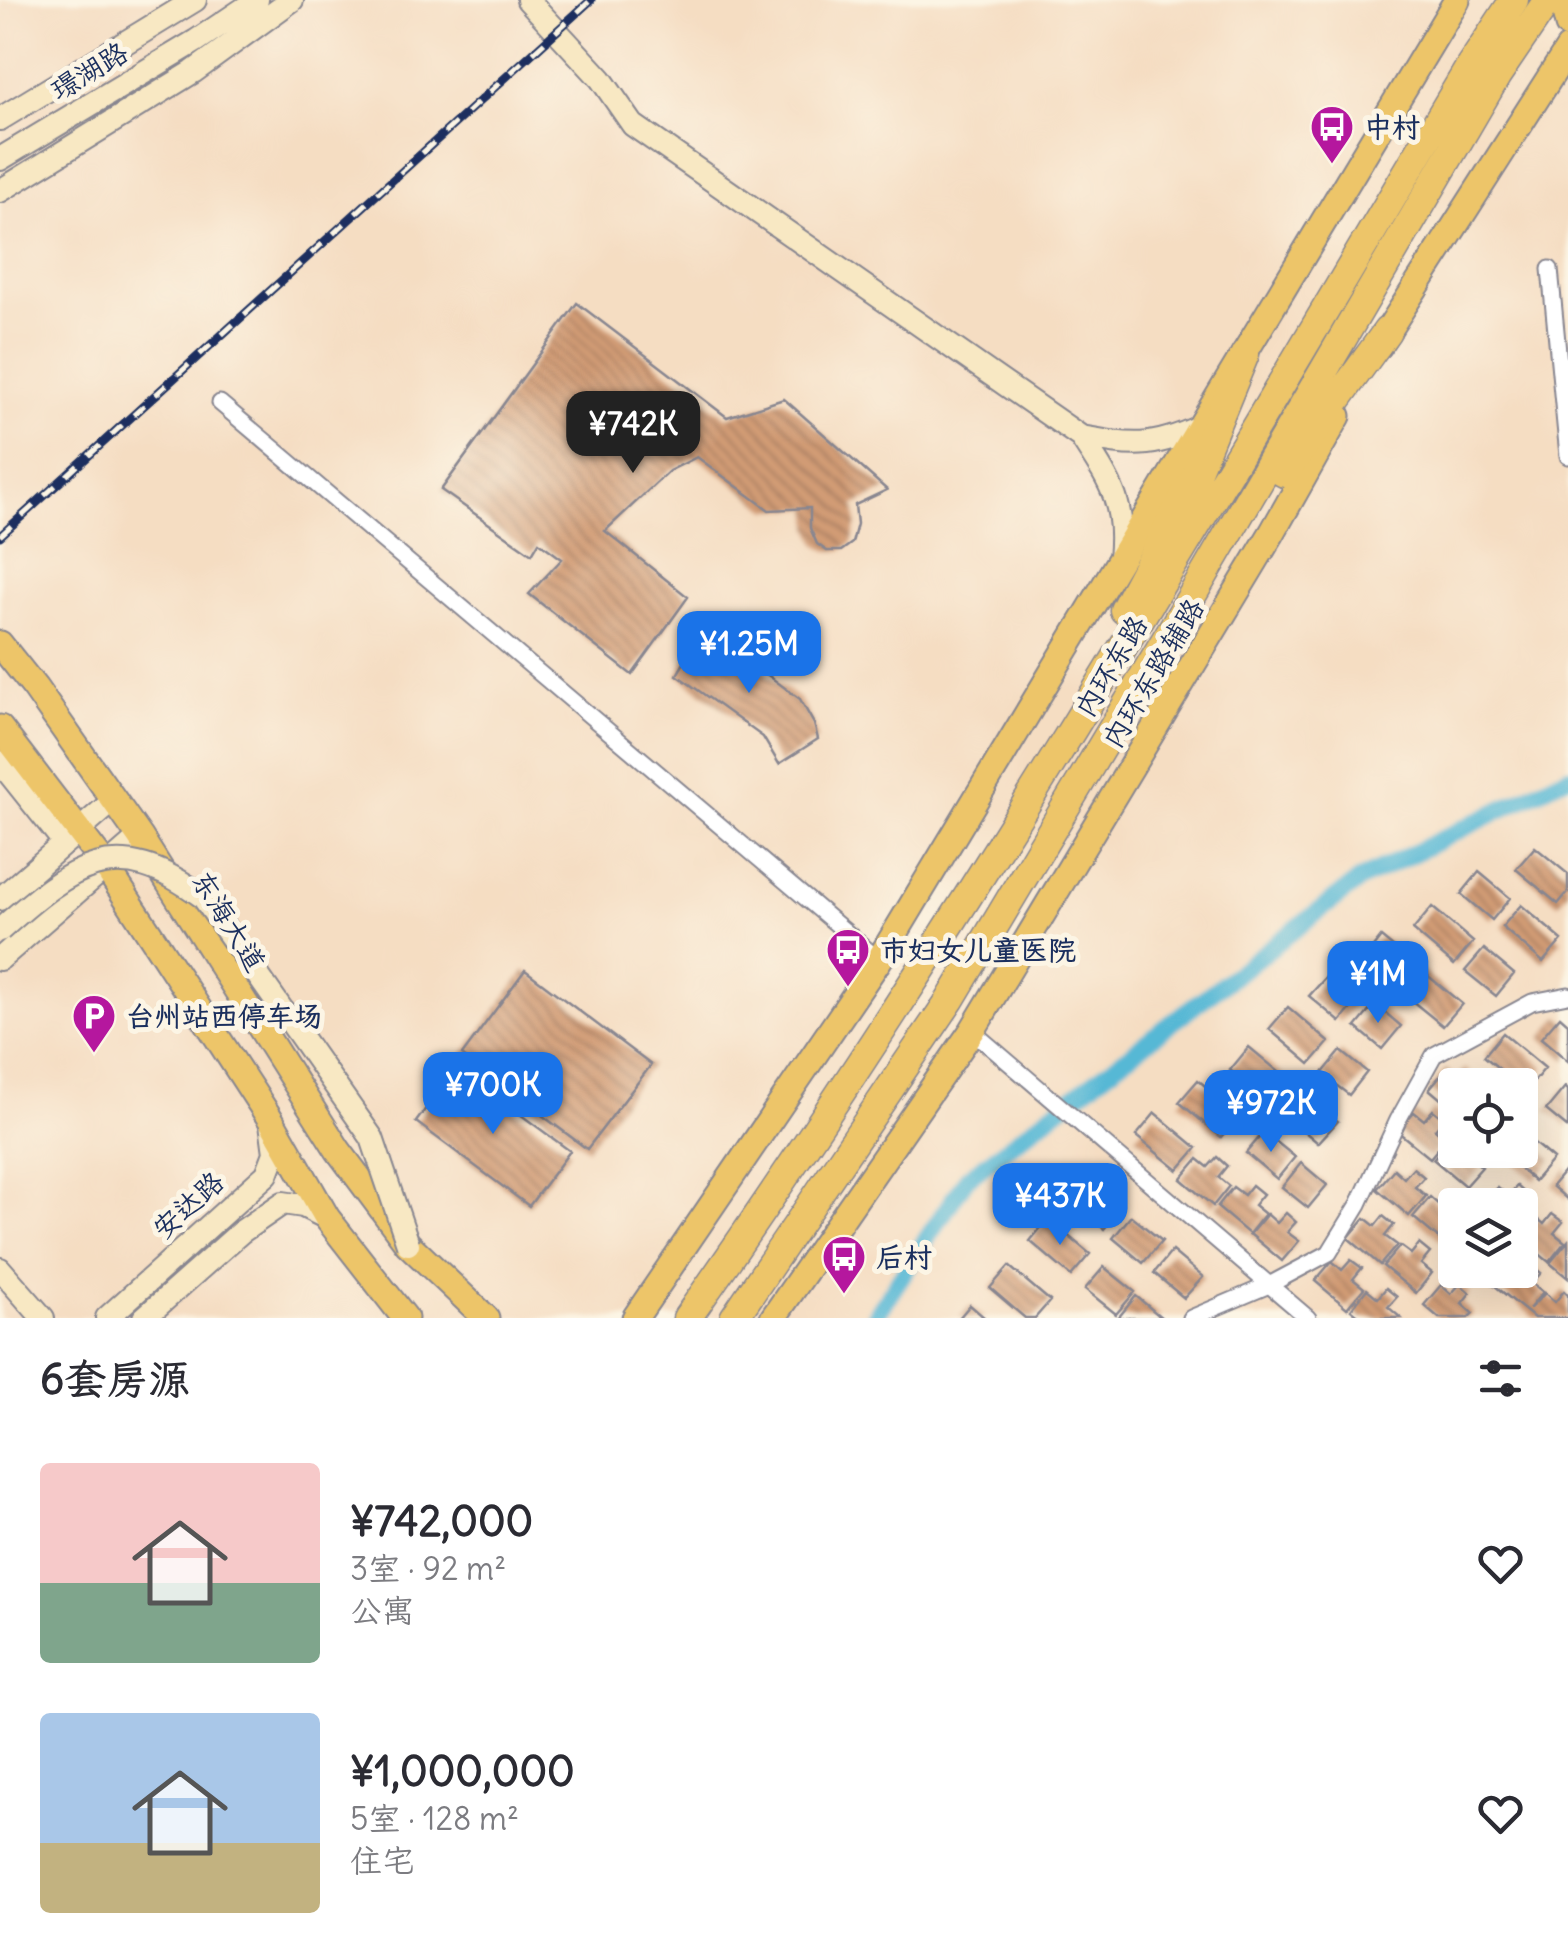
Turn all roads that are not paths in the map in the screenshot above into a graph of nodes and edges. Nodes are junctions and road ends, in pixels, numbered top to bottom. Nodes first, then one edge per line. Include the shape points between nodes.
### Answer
1 (195, 0) edge
2 (257, 0) edge
3 (292, 0) edge
4 (528, 0) edge
5 (1457, 0) edge
6 (1514, 0) edge
7 (1548, 0) edge
8 (1562, 0) edge
9 (1568, 25) edge
10 (1568, 48) edge
11 (0, 119) edge
12 (0, 159) edge
13 (0, 191) edge
14 (1550, 270) dead end
15 (1387, 331) junction
16 (1245, 354) junction
17 (220, 403) dead end
18 (1200, 426) junction
19 (1081, 437) junction
20 (1568, 456) edge
21 (1120, 565) junction
22 (1190, 599) junction
23 (0, 644) edge
24 (1089, 703) junction
25 (0, 728) edge
26 (0, 762) edge
27 (114, 801) junction
28 (72, 834) junction
29 (140, 837) junction
30 (106, 864) junction
31 (0, 899) edge
32 (0, 930) edge
33 (0, 960) edge
34 (879, 960) junction
35 (1568, 994) edge
36 (972, 1031) junction
37 (271, 1120) junction
38 (772, 1196) junction
39 (328, 1218) junction
40 (408, 1244) junction
41 (0, 1270) edge
42 (1269, 1285) junction
43 (44, 1318) edge
44 (107, 1318) edge
45 (144, 1318) edge
46 (405, 1318) edge
47 (486, 1318) edge
48 (635, 1318) edge
49 (668, 1318) edge
50 (687, 1318) edge
51 (737, 1318) edge
52 (774, 1318) edge
53 (1191, 1318) edge
54 (1308, 1318) edge

1 - 11 street, 璟湖路
2 - 12 street, 璟湖路
3 - 13 street via 193,72
4 - 19 street via 601,79 632,125
5 - 16 main road
6 - 24 highway, 内环东路
7 - 22 highway, 内环东路 via 1497,75
8 - 9 main road
10 - 15 main road, 内环东路辅路
14 - 20 street
15 - 22 highway
15 - 36 main road, 内环东路辅路
16 - 18 main road
16 - 24 highway via 1194,478 1114,628
17 - 34 street
18 - 19 street via 1165,442 1129,445
18 - 21 main road
19 - 21 street via 1112,483 1124,526
21 - 34 main road
22 - 51 highway, 内环东路 via 950,1000
23 - 27 main road, 东海大道
24 - 38 highway, 内环东路
25 - 28 main road
26 - 28 street
27 - 28 street
27 - 29 main road, 东海大道
28 - 30 main road
28 - 31 street
29 - 30 street
29 - 40 main road, 东海大道 via 338,1150
30 - 33 street
30 - 37 main road
32 - 40 street, bridge via 45,890 100,862 152,865 204,896 372,1138
34 - 48 main road
35 - 42 street via 1532,1002 1434,1056 1329,1253
36 - 42 street
36 - 52 main road, 内环东路辅路
37 - 39 main road
37 - 44 street, 安达路 via 275,1153 267,1174
38 - 49 highway
38 - 50 highway, 内环东路
39 - 45 street, 安达路 via 283,1204
39 - 46 main road
40 - 47 main road, 东海大道
41 - 43 street
42 - 53 street
42 - 54 street

